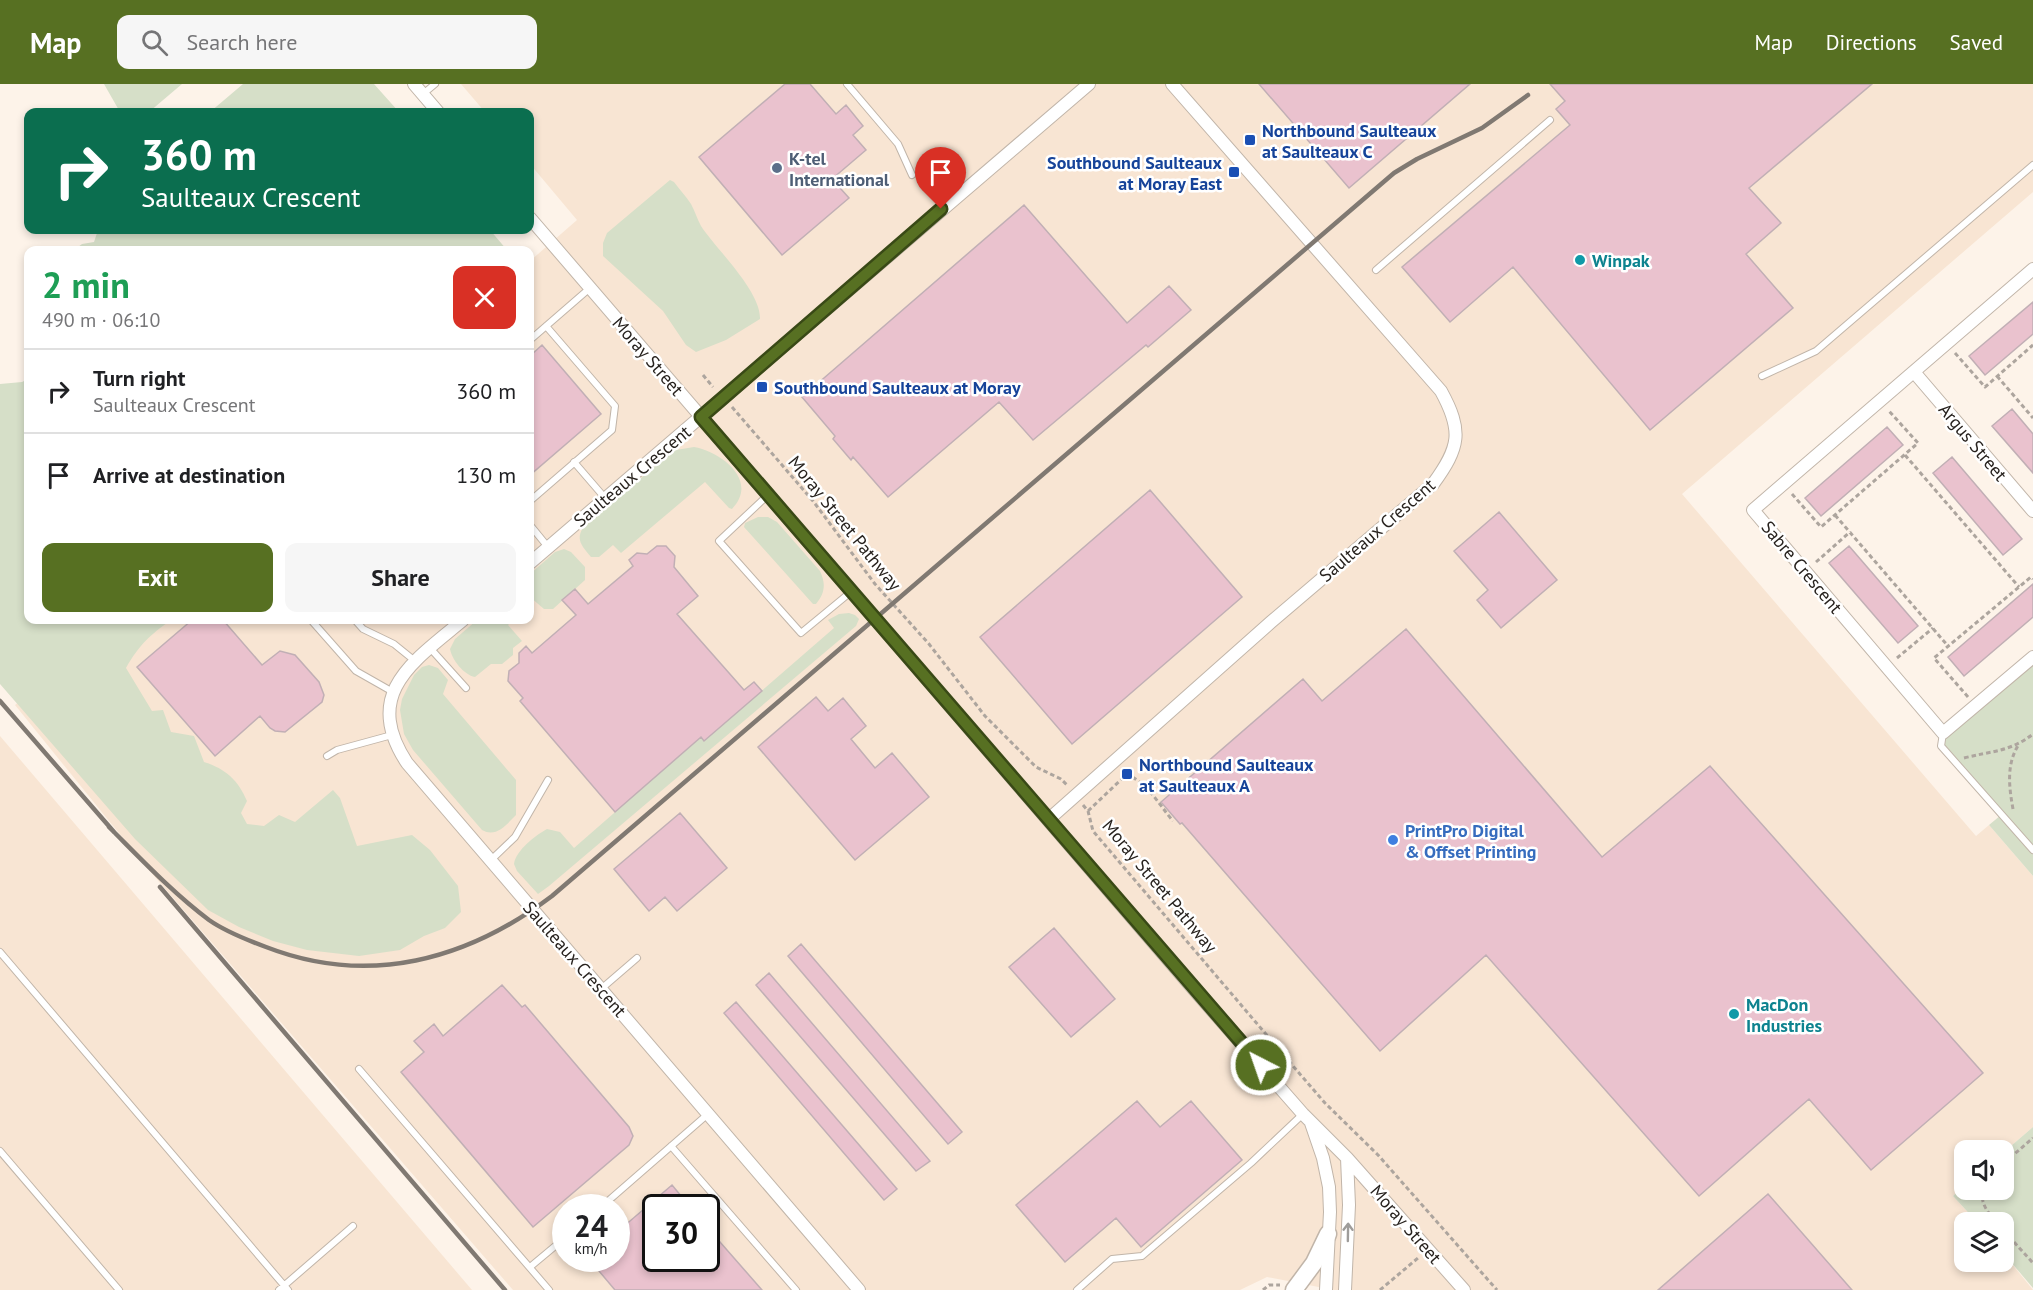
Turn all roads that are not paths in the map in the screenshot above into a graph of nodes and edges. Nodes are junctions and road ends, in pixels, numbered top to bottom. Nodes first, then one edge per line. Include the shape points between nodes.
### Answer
1 (414, 84) edge
2 (435, 84) edge
3 (847, 84) edge
4 (1089, 84) edge
5 (1172, 84) edge
6 (423, 94) junction
7 (435, 108) edge
8 (1550, 120) dead end
9 (2033, 165) edge
10 (912, 175) dead end
11 (534, 223) edge
12 (2033, 269) edge
13 (1376, 270) dead end
14 (590, 288) junction
15 (546, 326) junction
16 (534, 336) edge
17 (1914, 372) junction
18 (1762, 376) dead end
19 (701, 417) junction
20 (574, 462) junction
21 (768, 495) junction
22 (534, 497) edge
23 (605, 498) junction
24 (2033, 512) edge
25 (534, 530) edge
26 (548, 547) junction
27 (534, 559) edge
28 (852, 591) junction
29 (315, 624) edge
30 (359, 624) edge
31 (458, 624) edge
32 (430, 648) junction
33 (2033, 657) edge
34 (415, 661) junction
35 (466, 688) dead end
36 (393, 692) junction
37 (1943, 734) junction
38 (392, 735) junction
39 (327, 756) dead end
40 (548, 780) dead end
41 (1048, 820) junction
42 (2033, 850) edge
43 (490, 860) junction
44 (0, 952) edge
45 (637, 958) dead end
46 (601, 989) junction
47 (359, 1069) dead end
48 (708, 1114) junction
49 (1306, 1117) junction
50 (671, 1146) junction
51 (0, 1151) edge
52 (1347, 1158) junction
53 (616, 1194) edge
54 (353, 1226) dead end
55 (1328, 1234) junction
56 (552, 1249) edge
57 (530, 1267) junction
58 (284, 1288) edge
59 (119, 1290) edge
60 (549, 1290) edge
61 (796, 1290) edge
62 (859, 1290) edge
63 (1077, 1290) edge
64 (1294, 1290) edge
65 (1326, 1290) edge
66 (1345, 1290) edge
67 (1464, 1290) edge

1 - 6 street
2 - 6 lane
3 - 10 lane via 898,144
4 - 19 street, Saulteaux Crescent
5 - 41 street, Saulteaux Crescent via 1441,391 1455,424 1456,443 1433,484
6 - 7 street
8 - 13 lane
9 - 18 lane via 1816,351
11 - 14 street, Moray Street
12 - 17 street, Sabre Crescent
14 - 15 lane
14 - 19 street, Moray Street
15 - 16 lane
15 - 20 lane via 615,406 612,430
17 - 24 street, Argus Street
17 - 37 street, Sabre Crescent via 1753,510
19 - 21 street, Moray Street
19 - 23 street, Saulteaux Crescent
20 - 22 lane
20 - 23 lane
21 - 28 street, Moray Street
21 - 28 lane via 718,541 801,633
23 - 26 street, Saulteaux Crescent
25 - 26 lane
26 - 27 street, Saulteaux Crescent
28 - 41 street, Moray Street
29 - 36 lane via 356,671
30 - 34 lane
31 - 32 street, Saulteaux Crescent
32 - 34 street, Saulteaux Crescent
32 - 35 lane
33 - 37 street
34 - 36 street, Saulteaux Crescent
36 - 38 street, Saulteaux Crescent
37 - 42 lane via 1941,746
38 - 39 lane
38 - 43 street, Saulteaux Crescent via 407,763
40 - 43 lane via 515,837
41 - 49 street, Moray Street
43 - 46 street, Saulteaux Crescent
44 - 58 lane
45 - 46 lane
46 - 48 street, Saulteaux Crescent
47 - 57 lane
48 - 50 lane
48 - 62 street, Saulteaux Crescent
49 - 52 street, Moray Street
49 - 55 street, Moray Street via 1323,1158 1329,1187
49 - 63 lane via 1142,1256 1112,1259
50 - 53 lane
50 - 61 lane
51 - 59 lane
66 -> 52 street, Moray Street
52 - 67 street, Moray Street
54 - 58 lane
55 - 64 street via 1314,1263
55 - 65 street, Moray Street
56 - 57 lane
57 - 60 lane

